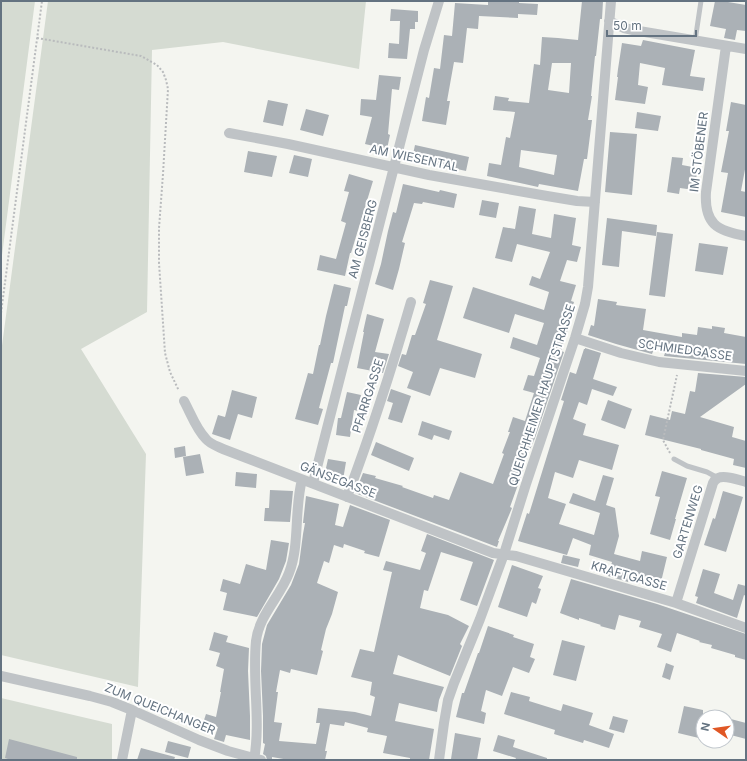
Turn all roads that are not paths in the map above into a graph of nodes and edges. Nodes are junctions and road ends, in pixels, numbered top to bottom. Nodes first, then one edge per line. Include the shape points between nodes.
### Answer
1 (439, 1) edge
2 (610, 1) edge
3 (701, 1) edge
4 (609, 21) junction
5 (695, 41) junction
6 (726, 46) junction
7 (746, 49) edge
8 (229, 133) dead end
9 (394, 168) junction
10 (595, 202) junction
11 (746, 236) edge
12 (411, 302) dead end
13 (575, 338) junction
14 (746, 371) edge
15 (184, 402) road end
16 (674, 459) road end
17 (718, 478) junction
18 (302, 480) junction
19 (746, 482) edge
20 (313, 483) junction
21 (347, 497) junction
22 (504, 554) junction
23 (676, 603) junction
24 (746, 628) edge
25 (1, 676) edge
26 (132, 710) junction
27 (122, 760) edge
28 (256, 760) edge
29 (439, 760) edge

1 - 9 street, AM GEISBERG
2 - 4 street, QUEICHHEIMER HAUPTSTRASSE
3 - 5 lane
4 - 5 street via 632,30
4 - 10 street, QUEICHHEIMER HAUPTSTRASSE
5 - 6 street
6 - 7 street
6 - 11 street, IM STÖBENER via 706,208 714,224 720,229
8 - 9 street, AM WIESENTAL
9 - 10 street, AM WIESENTAL via 498,188
9 - 20 street, AM GEISBERG
10 - 13 street, QUEICHHEIMER HAUPTSTRASSE via 586,298
12 - 21 street, PFARRGASSE
13 - 14 street, SCHMIEDGASSE via 659,362
13 - 22 street, QUEICHHEIMER HAUPTSTRASSE
15 - 18 street, GÄNSEGASSE via 209,442
16 - 17 lane
17 - 19 street, GARTENWEG
17 - 23 street, GARTENWEG via 710,491
18 - 20 street, GÄNSEGASSE
18 - 28 street via 294,554 289,573 264,616 256,640
20 - 21 street, GÄNSEGASSE
21 - 22 street, GÄNSEGASSE via 493,553
22 - 23 street, KRAFTGASSE
22 - 29 street, QUEICHHEIMER HAUPTSTRASSE via 448,700
23 - 24 street, KRAFTGASSE
25 - 26 street, ZUM QUEICHANGER via 90,696
26 - 27 street
26 - 28 street, ZUM QUEICHANGER via 199,740

